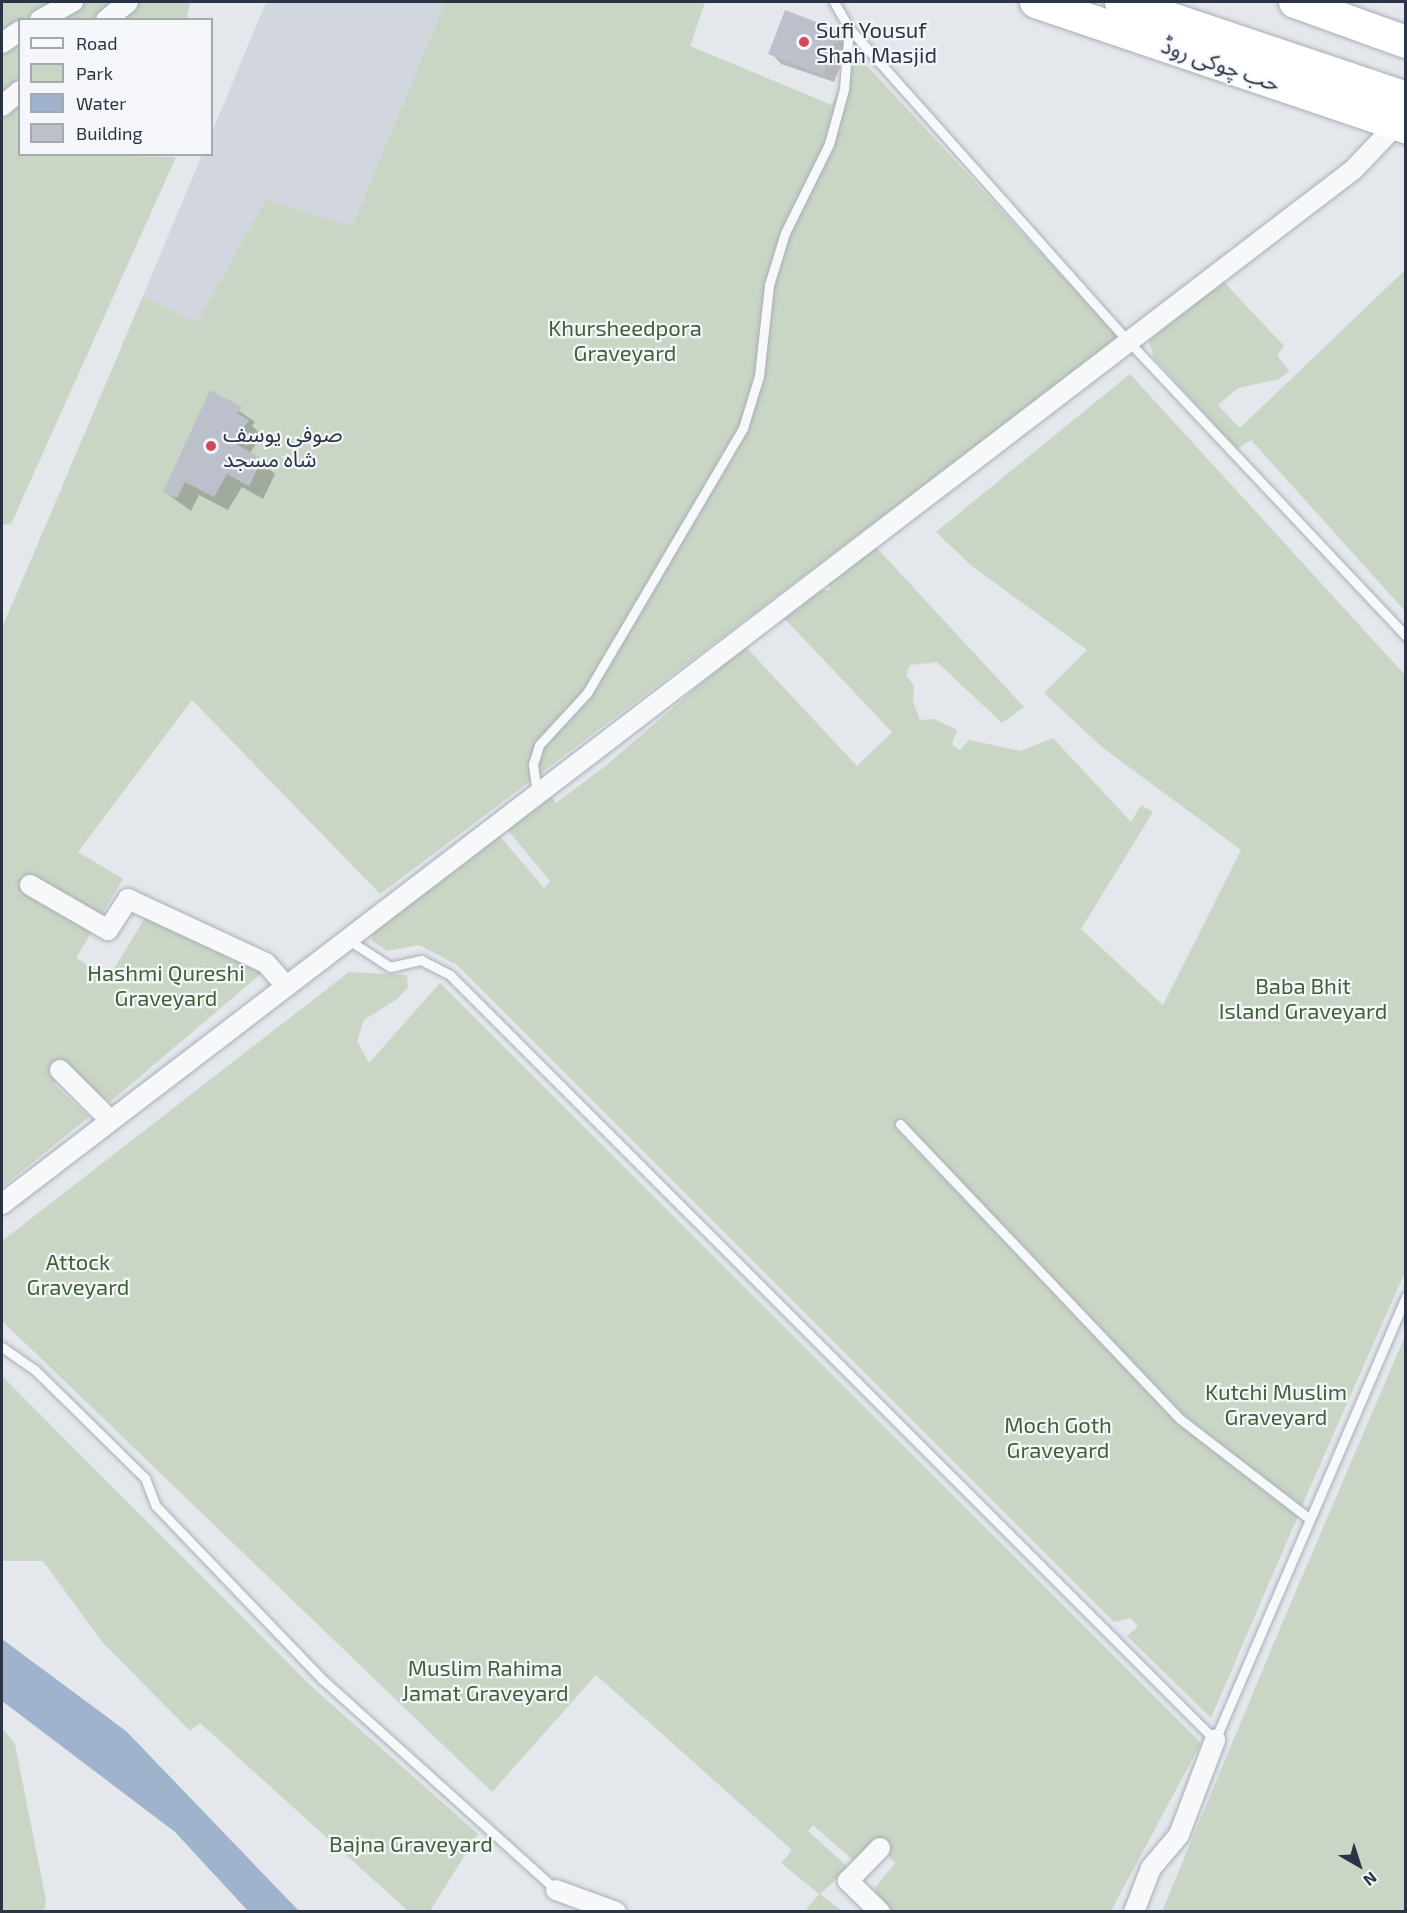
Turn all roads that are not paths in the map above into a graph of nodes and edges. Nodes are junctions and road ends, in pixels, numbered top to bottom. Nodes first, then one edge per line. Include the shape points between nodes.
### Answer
1 (73, 2) edge
2 (128, 2) edge
3 (834, 2) edge
4 (1036, 2) edge
5 (1121, 2) edge
6 (1295, 2) edge
7 (44, 18) edge
8 (108, 18) edge
9 (849, 28) junction
10 (18, 32) edge
11 (1406, 42) edge
12 (2, 43) edge
13 (18, 93) edge
14 (2, 106) edge
15 (1403, 116) edge
16 (1130, 343) junction
17 (1406, 636) edge
18 (537, 794) junction
19 (30, 885) dead end
20 (346, 938) junction
21 (285, 985) junction
22 (60, 1070) dead end
23 (109, 1119) junction
24 (900, 1124) dead end
25 (2, 1204) edge
26 (1406, 1296) edge
27 (2, 1347) edge
28 (1310, 1519) junction
29 (1215, 1740) junction
30 (880, 1848) dead end
31 (556, 1890) joint
32 (616, 1911) edge
33 (880, 1911) edge
34 (1134, 1911) edge

1 - 7 street
2 - 8 street
3 - 9 lane
4 - 15 highway, حب چوکی روڈ
5 - 15 highway
6 - 11 highway
9 - 16 lane
9 - 18 lane via 844,89 828,144 785,233 769,285 759,376 743,428 586,693 539,745 533,764
10 - 12 street
13 - 14 street
15 - 16 street via 1353,170
16 - 17 lane
16 - 18 street
18 - 20 street
19 - 21 street via 108,930 128,899 266,963
20 - 21 street
20 - 29 lane via 390,967 421,960 450,975
21 - 23 street
22 - 23 street
23 - 25 street
24 - 28 lane via 1180,1419
26 - 28 lane
27 - 31 lane via 34,1369 145,1478 156,1506 322,1679
28 - 29 lane
29 - 34 street via 1179,1835 1150,1868
30 - 33 street via 848,1881
31 - 32 street

